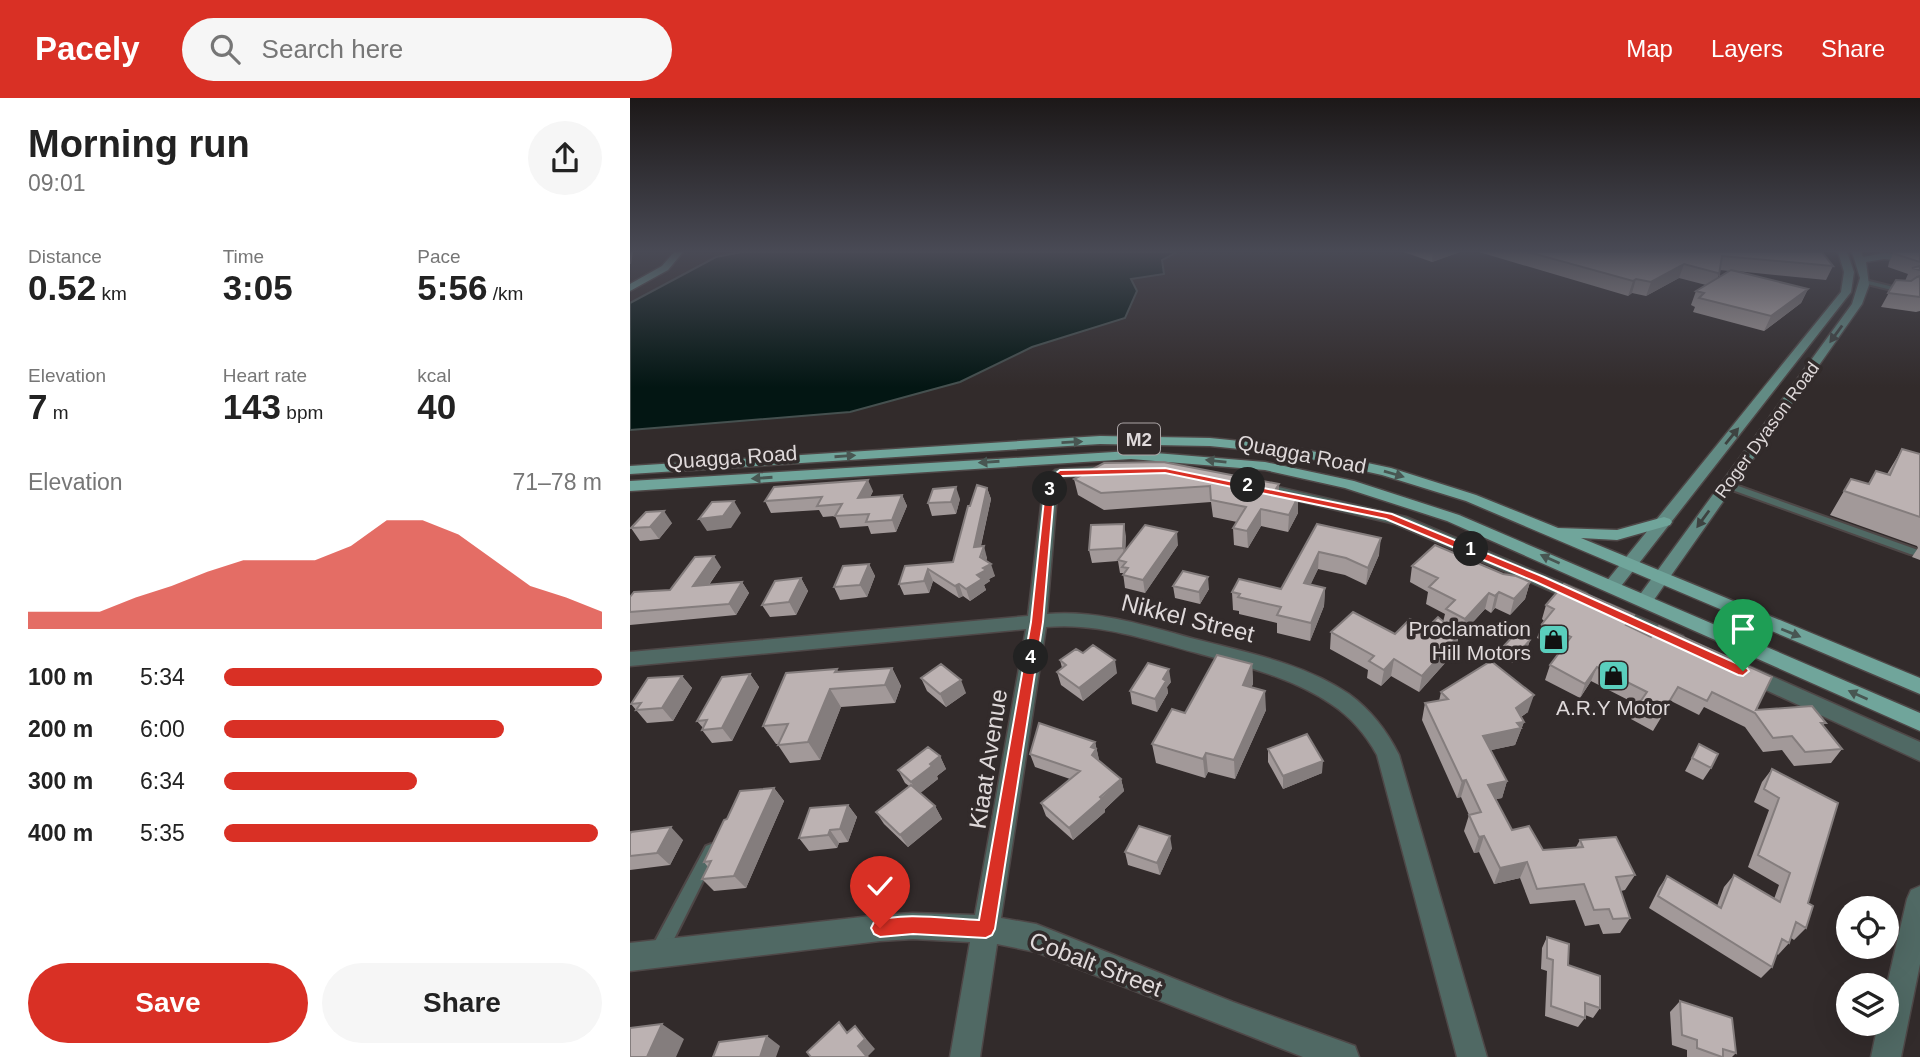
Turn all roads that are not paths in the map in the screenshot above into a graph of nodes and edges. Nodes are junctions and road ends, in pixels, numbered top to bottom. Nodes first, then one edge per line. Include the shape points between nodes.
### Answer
1 (1842, 297) edge
2 (1862, 297) edge
3 (630, 470) edge
4 (1206, 478) edge
5 (1234, 483) edge
6 (1727, 485) junction
7 (630, 486) edge
8 (1664, 522) junction
9 (1546, 529) junction
10 (1914, 552) dead end
11 (1629, 566) junction
12 (1660, 579) junction
13 (1612, 586) junction
14 (1645, 600) junction
15 (1037, 622) junction
16 (1687, 646) edge
17 (630, 659) edge
18 (1732, 666) edge
19 (1920, 686) edge
20 (1920, 722) edge
21 (1920, 752) edge
22 (719, 835) edge
23 (1920, 901) edge
24 (986, 929) junction
25 (658, 954) junction
26 (630, 957) edge
27 (965, 1057) edge
28 (1344, 1057) edge
29 (1472, 1057) edge
30 (1886, 1057) edge

8 -> 1 main road, Roger Dyason Road
2 -> 6 main road, Roger Dyason Road
3 -> 9 main road, Quagga Road / M2 via 1100,440 1210,442 1288,450 1375,468
4 - 15 street, Kiaat Avenue via 1156,470 1060,473 1051,481
5 - 16 street via 1411,524
6 - 10 lane
6 -> 12 main road, Roger Dyason Road
13 -> 7 main road, Quagga Road / M2 via 1395,497 1306,474 1203,459 1056,458
8 - 9 main road via 1617,534
8 - 11 main road, Roger Dyason Road
9 - 11 main road, Quagga Road / M2
11 - 12 main road, Quagga Road / M2
11 - 13 main road, Roger Dyason Road
12 - 14 main road, Roger Dyason Road
12 -> 19 main road, Quagga Road / M2
13 - 14 main road, Quagga Road / M2
20 -> 14 main road, Quagga Road / M2
15 - 17 street, Nikkel Street
15 - 24 street, Kiaat Avenue
15 - 29 street, Nikkel Street via 1075,620 1129,628 1265,665 1339,699 1375,730 1402,802
18 - 21 street
22 - 25 lane
23 - 30 street
24 - 25 street, Cobalt Street via 880,928
24 - 27 street, Kiaat Avenue
24 - 28 street, Cobalt Street via 1036,938
25 - 26 street, Cobalt Street

